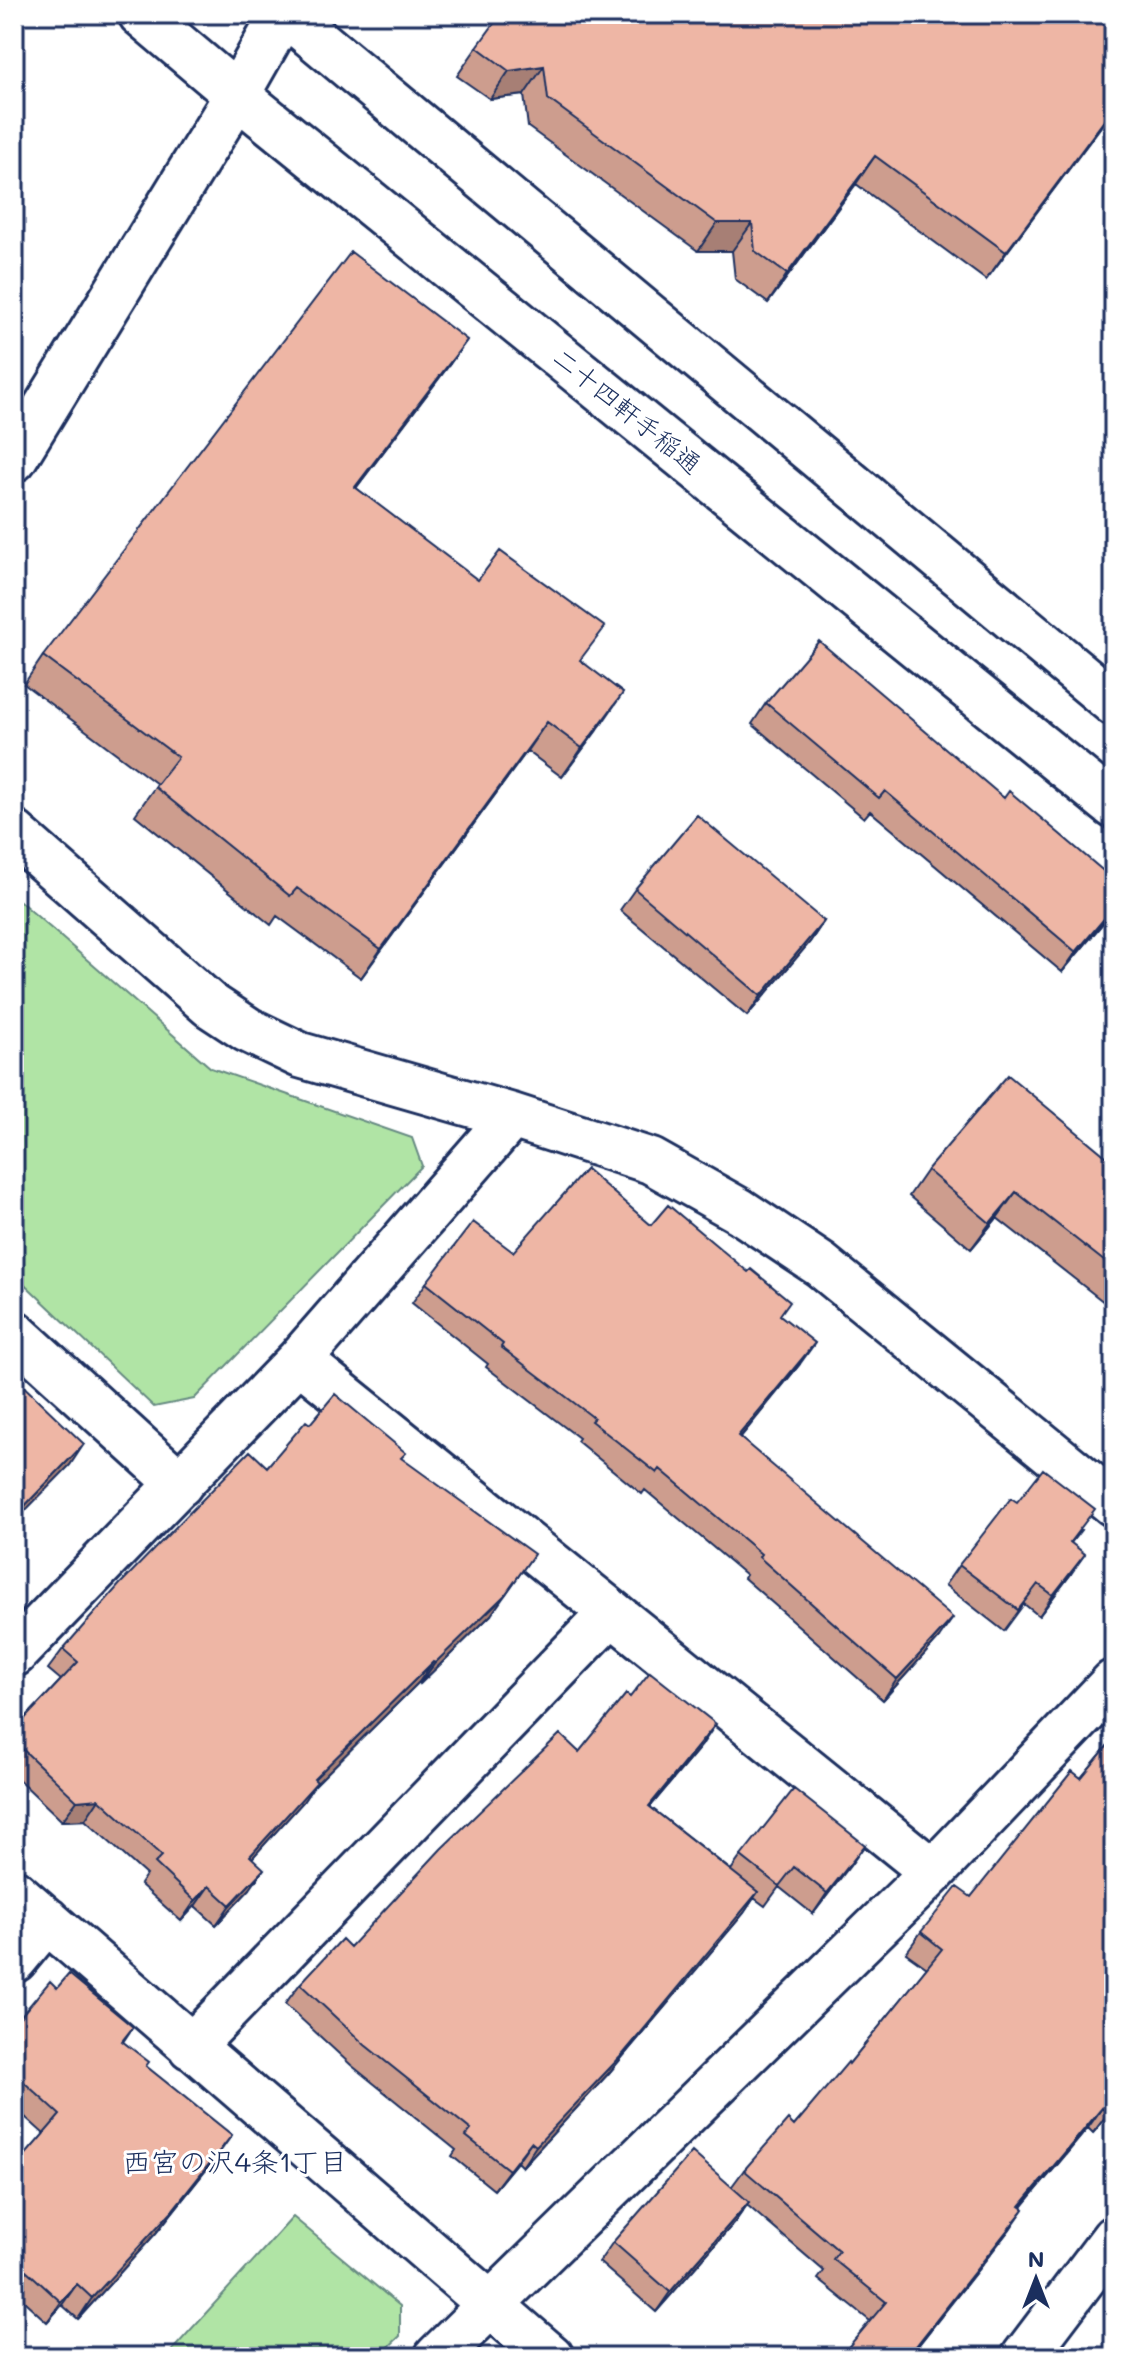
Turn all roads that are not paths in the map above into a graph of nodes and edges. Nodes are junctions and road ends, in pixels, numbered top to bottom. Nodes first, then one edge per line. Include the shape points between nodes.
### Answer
1 (141, 14) edge
2 (284, 14) edge
3 (237, 95) junction
4 (14, 459) edge
5 (1114, 703) edge
6 (1114, 806) edge
7 (14, 833) edge
8 (512, 1116) junction
9 (14, 1333) edge
10 (299, 1360) junction
11 (180, 1484) junction
12 (1114, 1504) edge
13 (611, 1613) junction
14 (14, 1654) edge
15 (1114, 1682) edge
16 (933, 1872) junction
17 (14, 1892) edge
18 (47, 1920) junction
19 (14, 1960) edge
20 (191, 2047) junction
21 (1114, 2238) edge
22 (490, 2304) junction
23 (437, 2357) edge
24 (551, 2357) edge
25 (1024, 2357) edge

1 - 3 street, 二十四軒手稲通
2 - 3 street
2 - 5 street
3 - 4 street
3 - 6 street, 二十四軒手稲通
7 - 8 street via 210,1005 248,1030 300,1055
8 - 10 street
8 - 12 street via 651,1161 740,1211 821,1265
9 - 11 street
10 - 11 street
10 - 13 street
11 - 14 street
13 - 16 street
13 - 20 street
15 - 16 street
16 - 22 street
17 - 18 street
18 - 19 street
18 - 20 street
20 - 22 street
21 - 25 street
22 - 23 street
22 - 24 street

